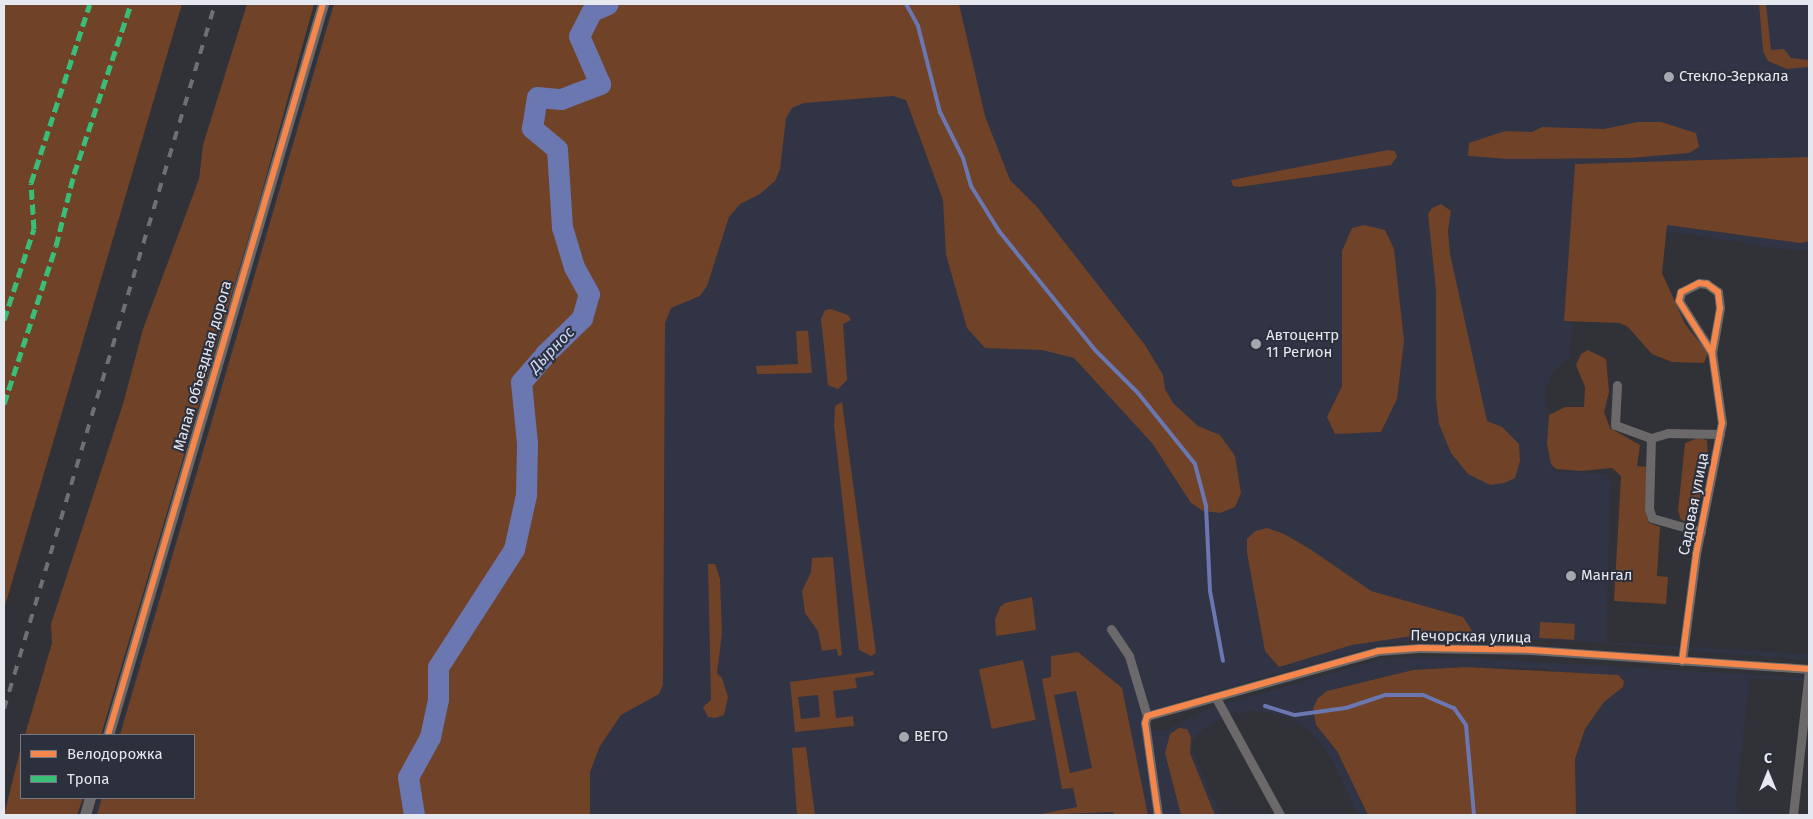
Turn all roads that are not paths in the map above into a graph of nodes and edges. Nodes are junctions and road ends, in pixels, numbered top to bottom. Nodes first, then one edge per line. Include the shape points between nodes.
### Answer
1 (323, 4) edge
2 (1712, 353) junction
3 (1617, 385) dead end
4 (1720, 434) junction
5 (1651, 438) junction
6 (1701, 532) junction
7 (1111, 629) dead end
8 (1682, 661) junction
9 (1809, 669) edge
10 (1216, 698) junction
11 (1146, 719) junction
12 (108, 734) edge
13 (90, 799) edge
14 (85, 815) edge
15 (1158, 815) edge
16 (1280, 815) edge
17 (1793, 815) edge

1 - 12 street, Малая объездная дорога
2 - 2 street, Садовая улица via 1679,301 1681,292 1699,283 1708,284 1718,292 1720,308
2 - 4 street, Садовая улица via 1722,423
3 - 5 street via 1615,425
4 - 5 street via 1668,433
4 - 6 street, Садовая улица
5 - 6 street via 1649,509 1652,518
6 - 8 street, Садовая улица
7 - 11 street via 1129,656
8 - 9 street, Печорская улица
8 - 10 street, Печорская улица via 1531,650 1394,649
9 - 17 street
10 - 11 street, Печорская улица
10 - 16 street
11 - 15 street
13 - 14 street

